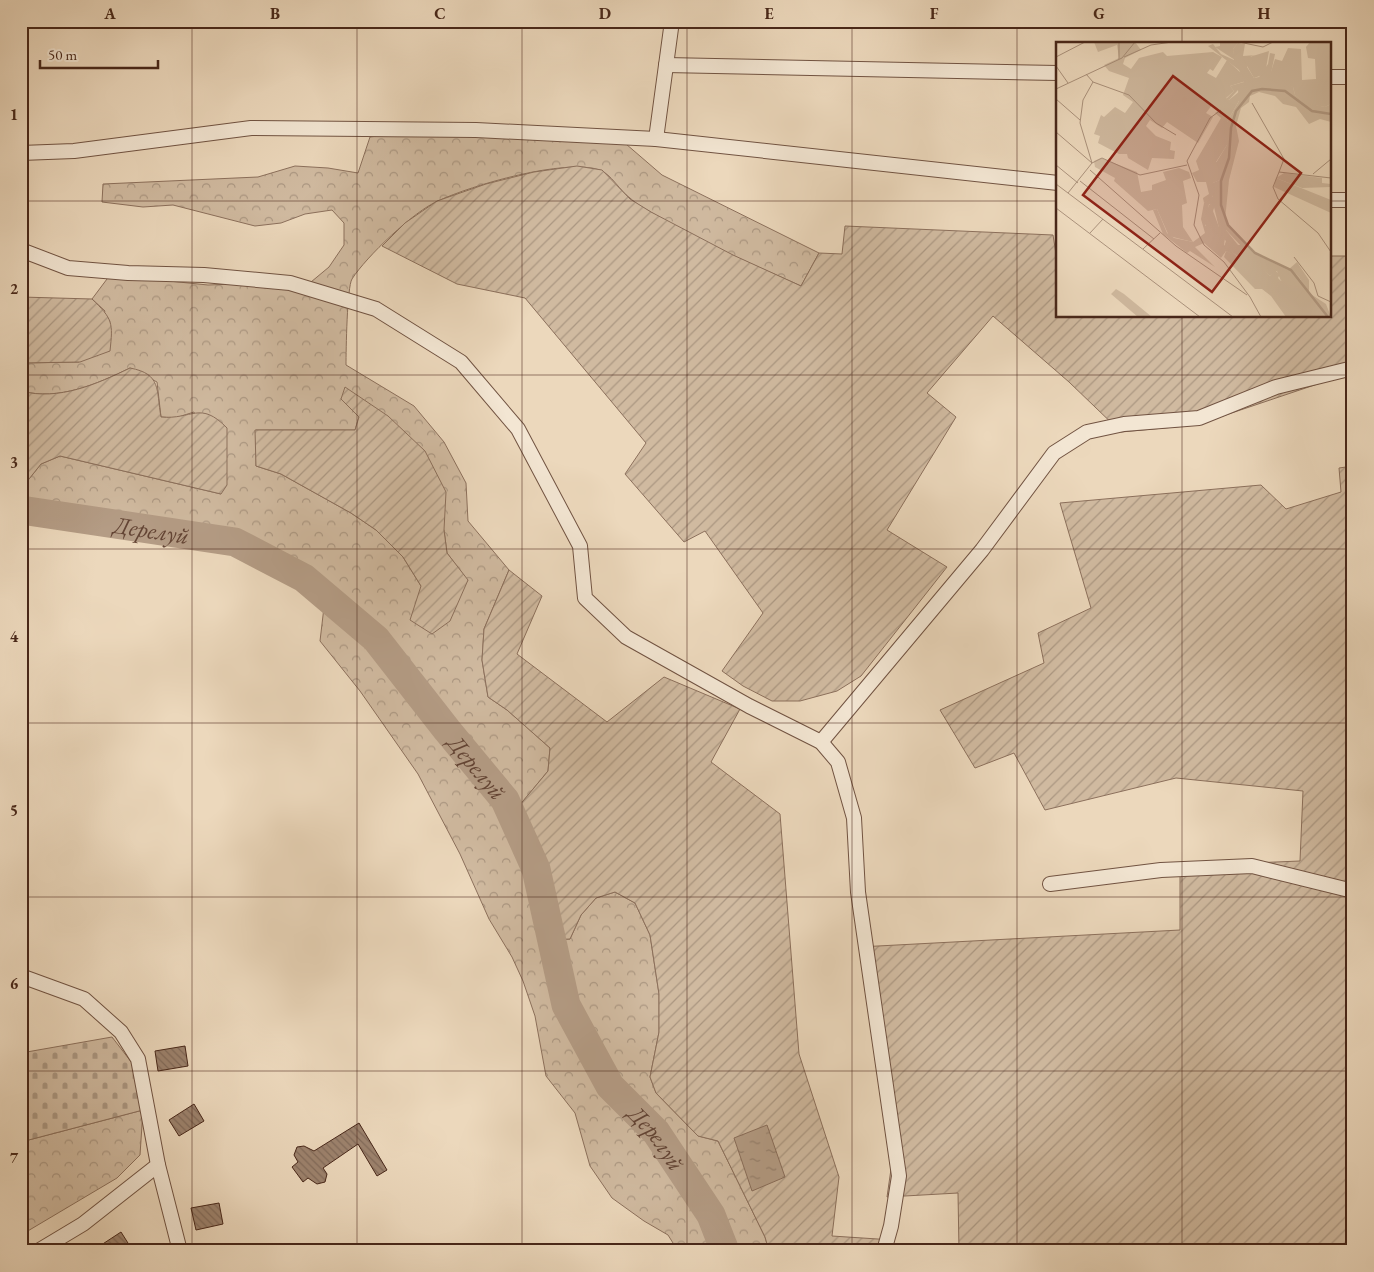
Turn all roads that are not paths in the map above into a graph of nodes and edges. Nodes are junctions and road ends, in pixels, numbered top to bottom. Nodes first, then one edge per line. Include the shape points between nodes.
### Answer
1 (672, 21) edge
2 (666, 65) junction
3 (1056, 73) edge
4 (1332, 77) edge
5 (1353, 77) edge
6 (656, 139) junction
7 (21, 153) edge
8 (1056, 183) edge
9 (1332, 200) edge
10 (1353, 200) edge
11 (21, 250) edge
12 (1353, 368) edge
13 (821, 742) junction
14 (1050, 884) dead end
15 (1353, 891) edge
16 (21, 976) edge
17 (158, 1165) junction
18 (38, 1251) edge
19 (180, 1251) edge
20 (884, 1251) edge

1 - 2 street
2 - 3 street
2 - 6 street
4 - 5 street
6 - 7 street via 476,130 251,128 74,150
6 - 8 street
9 - 10 street
11 - 13 street via 68,268 290,283 376,309 462,362 518,429 580,546 585,598 626,637
12 - 13 street via 1276,387 1198,418 1124,424 1087,432 1054,454 982,550
13 - 20 street via 838,762 854,818 858,892 899,1176
14 - 15 street via 1161,870 1252,866
16 - 17 street via 84,999 121,1032 138,1058
17 - 18 street via 83,1224
17 - 19 street

